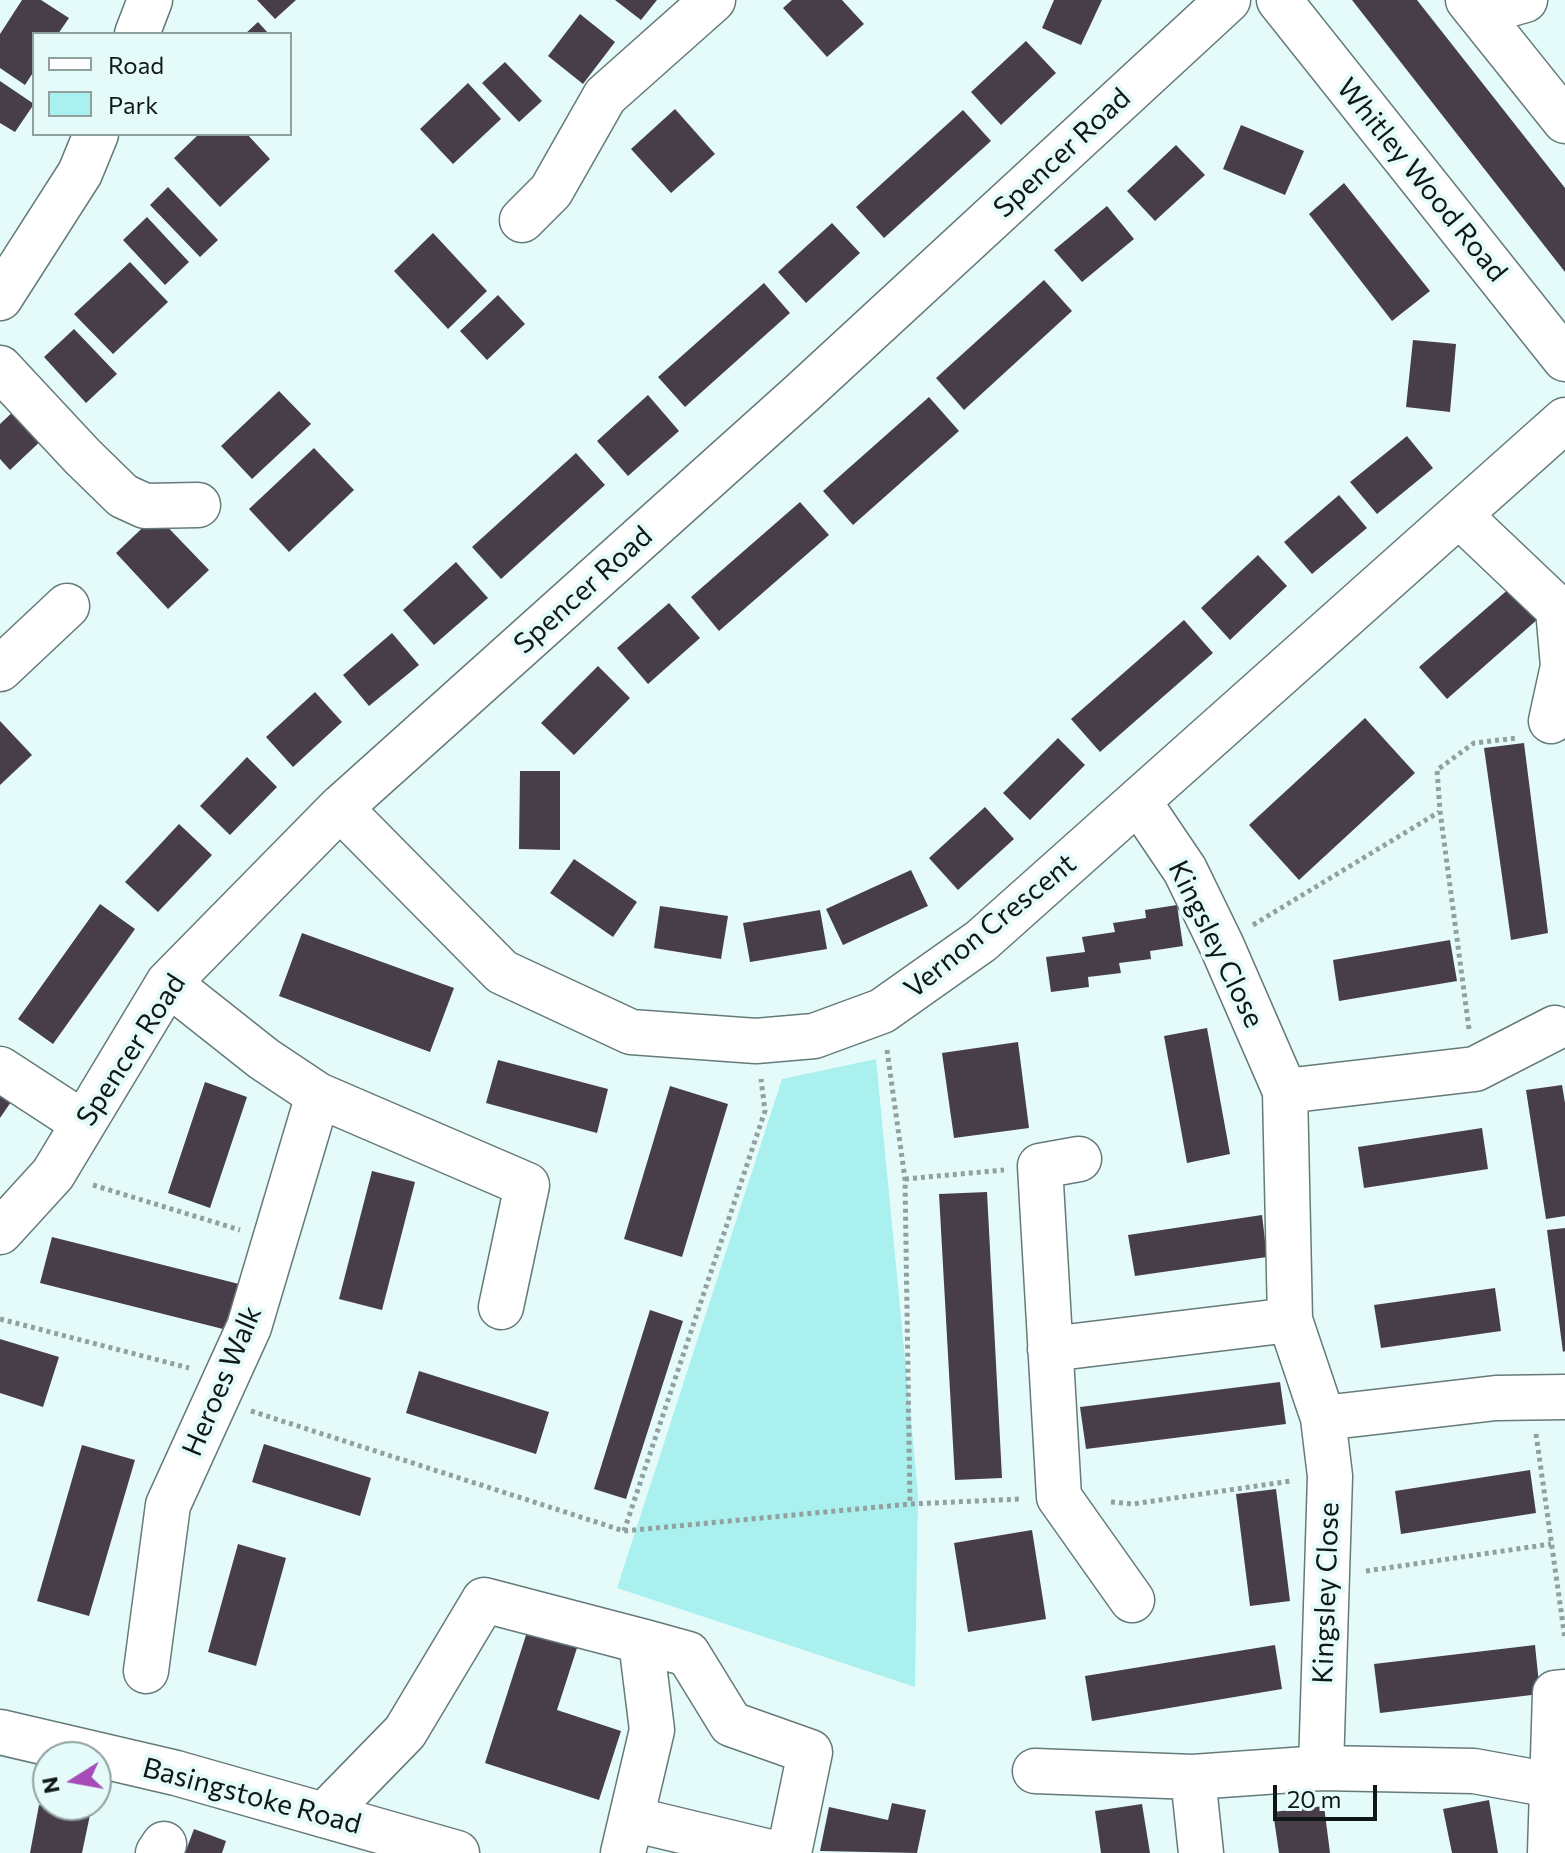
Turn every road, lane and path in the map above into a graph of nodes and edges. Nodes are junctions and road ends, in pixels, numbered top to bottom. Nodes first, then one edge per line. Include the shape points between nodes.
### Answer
1 (150, 0) edge
2 (713, 0) edge
3 (1228, 0) edge
4 (1279, 0) edge
5 (1525, 0) edge
6 (1473, 7) edge
7 (138, 32) edge
8 (1565, 121) edge
9 (95, 136) edge
10 (522, 220) dead end
11 (0, 298) edge
12 (1565, 359) edge
13 (0, 368) edge
14 (1565, 420) edge
15 (198, 505) dead end
16 (1459, 515) junction
17 (67, 606) dead end
18 (0, 669) edge
19 (1551, 721) joint
20 (1139, 802) junction
21 (340, 808) junction
22 (1440, 811) junction
23 (1221, 944) junction
24 (168, 983) junction
25 (882, 1011) junction
26 (1555, 1028) dead end
27 (756, 1041) junction
28 (0, 1069) edge
29 (1475, 1069) junction
30 (1285, 1091) junction
31 (318, 1095) junction
32 (83, 1123) junction
33 (1060, 1163) joint
34 (53, 1174) junction
35 (905, 1179) junction
36 (0, 1232) edge
37 (275, 1240) junction
38 (501, 1307) dead end
39 (0, 1319) edge
40 (1290, 1320) junction
41 (1050, 1349) junction
42 (221, 1389) junction
43 (1548, 1397) edge
44 (1323, 1418) junction
45 (1330, 1476) junction
46 (1059, 1497) junction
47 (910, 1504) junction
48 (624, 1531) junction
49 (1551, 1544) junction
50 (1327, 1577) junction
51 (1132, 1600) dead end
52 (1565, 1639) edge
53 (641, 1641) junction
54 (146, 1671) dead end
55 (1560, 1692) edge
56 (0, 1732) edge
57 (1321, 1768) junction
58 (1035, 1771) dead end
59 (1193, 1777) junction
60 (1551, 1785) junction
61 (324, 1815) junction
62 (628, 1836) edge
63 (457, 1853) edge
64 (774, 1853) edge
65 (789, 1853) edge
66 (1201, 1853) edge
67 (1550, 1853) edge

1 - 7 street
2 - 10 street via 605,96 551,191
3 - 21 street, Spencer Road via 801,394
4 - 12 street, Whitley Wood Road
5 - 6 street
6 - 8 street
9 - 11 street via 80,173
13 - 15 street via 123,496 145,506
14 - 16 street, Vernon Crescent
16 - 19 street via 1558,609 1563,666
16 - 20 street, Vernon Crescent
17 - 18 street
19 - 22 path via 1521,737 1474,743 1437,770
20 - 23 street, Kingsley Close via 1185,870
20 - 25 street, Vernon Crescent via 981,941
21 - 24 street, Spencer Road
21 - 27 street, Vernon Crescent via 502,972 631,1032
22 - 23 path
22 - 29 path
23 - 30 street, Kingsley Close
24 - 31 street
24 - 32 street, Spencer Road
25 - 27 street, Vernon Crescent via 814,1036
25 - 35 path
26 - 29 street
27 - 48 path via 765,1111
28 - 32 street
29 - 30 street
30 - 40 street, Kingsley Close
31 - 37 street, Heroes Walk
31 - 38 street via 527,1185
32 - 34 street, Spencer Road
33 - 35 path
33 - 41 street
34 - 36 street, Spencer Road
34 - 37 path
35 - 47 path
37 - 42 street, Heroes Walk via 249,1327
39 - 42 path
40 - 41 street
40 - 44 street, Kingsley Close
41 - 46 street
42 - 48 path
42 - 54 street, Heroes Walk via 168,1505
43 - 44 street
43 - 49 path
44 - 45 street, Kingsley Close
45 - 46 path via 1133,1504
45 - 50 street, Kingsley Close
46 - 47 path
46 - 51 street
47 - 48 path
49 - 50 path
49 - 52 path
50 - 57 street, Kingsley Close
53 - 61 street via 484,1600 405,1732
53 - 62 street via 652,1730
53 - 65 street via 688,1654 731,1724 810,1752
55 - 60 street
56 - 61 street, Basingstoke Road
57 - 59 street
57 - 60 street via 1474,1771
58 - 59 street
59 - 66 street
60 - 67 street
61 - 63 street, Basingstoke Road
62 - 64 street

